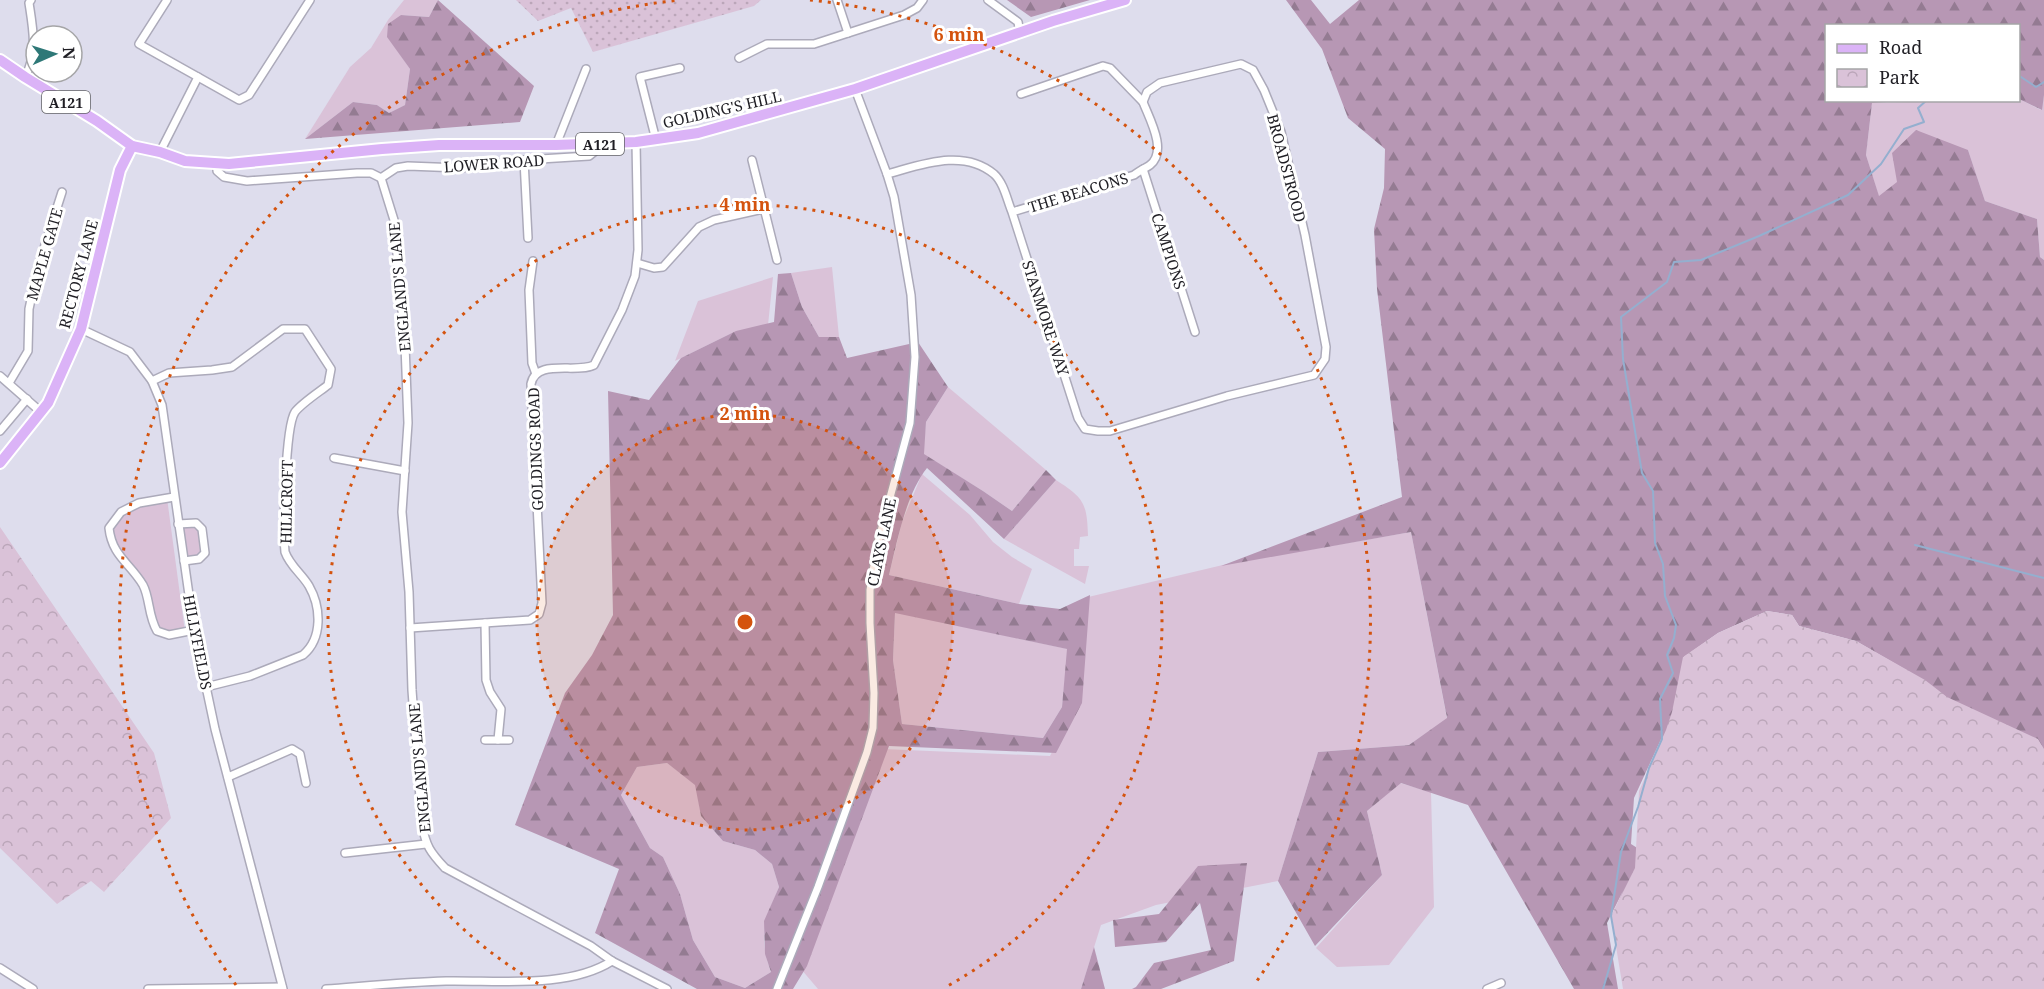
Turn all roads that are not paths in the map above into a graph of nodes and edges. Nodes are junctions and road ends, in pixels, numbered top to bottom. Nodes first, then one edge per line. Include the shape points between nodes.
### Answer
1 (31, 0) edge
2 (167, 0) edge
3 (310, 0) edge
4 (837, 0) edge
5 (923, 0) edge
6 (988, 0) edge
7 (1125, 0) edge
8 (32, 24) edge
9 (848, 33) junction
10 (1020, 33) junction
11 (739, 58) dead end
12 (0, 60) edge
13 (680, 68) dead end
14 (586, 69) dead end
15 (24, 76) edge
16 (198, 77) junction
17 (36, 84) edge
18 (855, 89) junction
19 (1022, 94) dead end
20 (1143, 102) junction
21 (656, 140) junction
22 (636, 142) junction
23 (597, 144) junction
24 (556, 145) junction
25 (132, 146) junction
26 (160, 152) junction
27 (525, 160) junction
28 (752, 160) dead end
29 (217, 164) junction
30 (1143, 169) junction
31 (887, 174) junction
32 (381, 178) junction
33 (62, 192) dead end
34 (763, 209) junction
35 (1011, 212) junction
36 (528, 238) dead end
37 (777, 260) dead end
38 (533, 261) dead end
39 (637, 263) junction
40 (81, 329) junction
41 (1195, 332) dead end
42 (536, 374) junction
43 (0, 376) edge
44 (152, 381) junction
45 (9, 383) junction
46 (1227, 396) joint
47 (27, 399) junction
48 (41, 412) junction
49 (0, 431) edge
50 (334, 458) dead end
51 (0, 463) edge
52 (405, 471) junction
53 (174, 497) junction
54 (178, 524) junction
55 (184, 561) junction
56 (485, 623) junction
57 (410, 628) junction
58 (194, 630) junction
59 (206, 687) junction
60 (485, 740) dead end
61 (498, 740) junction
62 (509, 740) dead end
63 (228, 777) junction
64 (306, 783) dead end
65 (426, 844) junction
66 (345, 853) dead end
67 (612, 961) junction
68 (0, 968) edge
69 (1501, 983) dead end
70 (445, 985) edge
71 (283, 988) edge
72 (33, 989) edge
73 (148, 989) edge
74 (326, 989) edge
75 (667, 989) edge
76 (777, 989) edge
77 (1487, 989) edge

1 - 8 street
2 - 16 street via 139,44
3 - 16 street via 249,95 240,100
4 - 9 street
5 - 9 street via 904,15
6 - 10 street via 1018,22
7 - 10 main road, GOLDING'S HILL / A121
9 - 11 street via 814,44 767,44
10 - 18 main road, GOLDING'S HILL / A121
12 - 15 main road, A121
13 - 21 street via 640,77
14 - 24 street
16 - 26 street
17 - 25 main road, A121
18 - 21 main road, GOLDING'S HILL / A121 via 698,133
18 - 31 street, CLAYS LANE
19 - 20 street via 1103,66 1110,68
20 - 30 street via 1157,141 1158,156
20 - 46 street, BROADSTROOD via 1147,92 1160,83 1241,64 1253,70 1281,132 1305,235 1326,347 1324,359 1314,375
21 - 22 main road, GOLDING'S HILL / A121
22 - 23 main road, GOLDING'S HILL / A121
22 - 39 street, GOLDINGS ROAD
23 - 24 main road, GOLDING'S HILL / A121
23 - 27 street, LOWER ROAD via 589,156
24 - 29 main road, GOLDING'S HILL / A121 via 439,145
25 - 26 main road, GOLDING'S HILL / A121
25 - 40 main road, RECTORY LANE via 120,170
26 - 29 main road, GOLDING'S HILL / A121 via 185,162
27 - 32 street, LOWER ROAD via 460,168 408,166 396,168
27 - 36 street
28 - 34 street
29 - 32 street via 217,171 224,177 247,181 357,173
30 - 35 street, THE BEACONS
30 - 41 street, CAMPIONS
31 - 35 street, STANMORE WAY via 940,161 970,162 994,175
31 - 76 street, CLAYS LANE via 911,295 915,357 910,423 877,546 870,591 873,728 845,815
32 - 52 street, ENGLAND'S LANE via 394,220 399,261 408,407
33 - 45 street, MAPLE GATE via 29,309 28,351
34 - 37 street
34 - 39 street via 699,227 663,267
35 - 46 street, STANMORE WAY via 1078,418 1085,429 1110,430
38 - 42 street via 529,290 532,363
39 - 42 street, GOLDINGS ROAD via 622,310 594,365
40 - 44 street, HILLYFIELDS via 130,352
40 - 48 main road, RECTORY LANE
42 - 56 street, GOLDINGS ROAD via 531,393 541,609 530,620
43 - 45 street
44 - 53 street, HILLYFIELDS via 162,405
44 - 59 street, HILLCROFT via 169,373 232,367 283,328 305,329 331,369 328,385 295,412 286,469 285,543 290,563 316,599 316,633 303,655 250,676
45 - 47 street
47 - 48 street
47 - 49 street
48 - 51 main road, RECTORY LANE
50 - 52 street
52 - 57 street, ENGLAND'S LANE via 402,512
53 - 54 street, HILLYFIELDS
53 - 58 street via 138,503 121,512 109,528 110,542 144,588 157,631 169,635
54 - 55 street, HILLYFIELDS
54 - 55 street via 196,523 202,529 205,553 199,559
55 - 58 street, HILLYFIELDS
56 - 57 street, GOLDINGS ROAD
56 - 61 street via 486,680 501,709
57 - 65 street, ENGLAND'S LANE
58 - 59 street, HILLYFIELDS
59 - 63 street, HILLYFIELDS
60 - 61 street
61 - 62 street
63 - 64 street via 292,749 300,754
63 - 71 street, HILLYFIELDS
65 - 66 street
65 - 67 street, ENGLAND'S LANE via 445,868
67 - 70 street via 589,974 554,981
67 - 75 street, ENGLAND'S LANE
68 - 72 street
69 - 77 street
70 - 74 street
71 - 73 street

